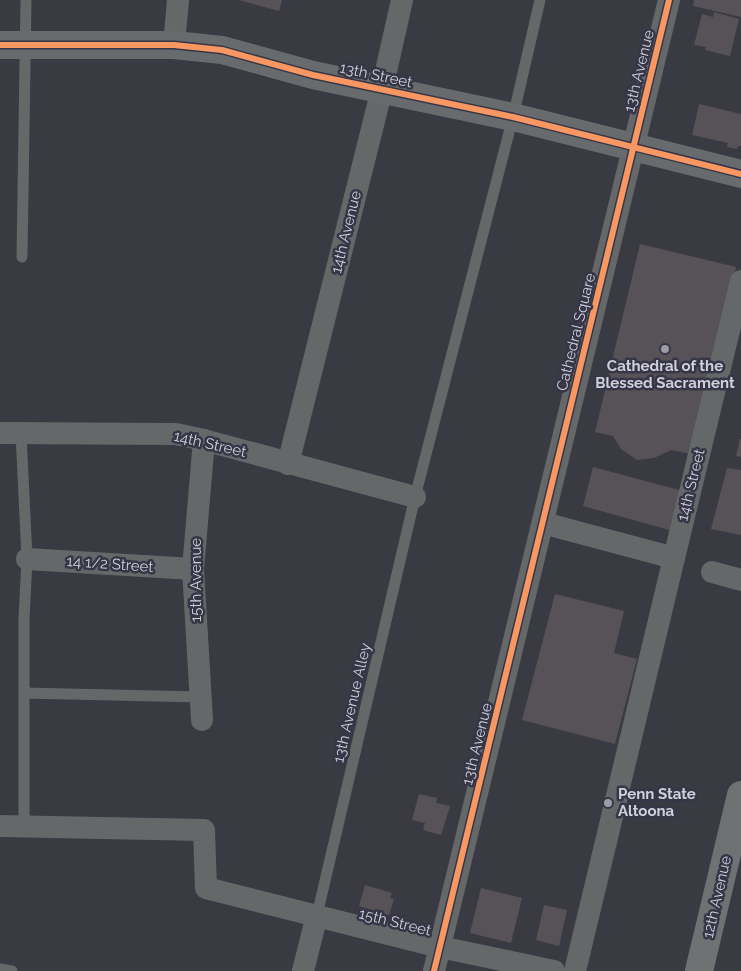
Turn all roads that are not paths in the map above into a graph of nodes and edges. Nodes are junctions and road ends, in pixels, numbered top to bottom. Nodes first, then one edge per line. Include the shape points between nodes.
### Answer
1 (26, 0) edge
2 (178, 0) edge
3 (402, 0) edge
4 (540, 0) edge
5 (669, 0) edge
6 (13, 45) edge
7 (174, 45) junction
8 (382, 89) junction
9 (513, 117) junction
10 (634, 147) junction
11 (741, 174) edge
12 (22, 257) dead end
13 (741, 281) edge
14 (10, 433) edge
15 (204, 440) junction
16 (288, 464) junction
17 (415, 497) junction
18 (543, 523) junction
19 (27, 558) junction
20 (674, 558) junction
21 (193, 569) junction
22 (712, 572) dead end
23 (741, 580) edge
24 (24, 694) junction
25 (200, 697) junction
26 (202, 720) dead end
27 (741, 794) edge
28 (0, 826) edge
29 (24, 827) junction
30 (317, 916) junction
31 (440, 947) junction
32 (0, 969) edge
33 (12, 971) edge
34 (303, 971) edge
35 (434, 971) edge
36 (554, 971) edge
37 (575, 971) edge
38 (699, 971) edge

1 - 6 lane
2 - 7 street
3 - 8 street, 14th Avenue
4 - 9 lane, 13th Avenue Alley
5 - 10 street, 13th Avenue
6 - 7 street, 13th Street
6 - 12 lane
7 - 8 street, 13th Street via 222,50
8 - 9 street, 13th Street
8 - 16 street, 14th Avenue
9 - 10 street, 13th Street
9 - 17 lane, 13th Avenue Alley
10 - 11 street, 13th Street
10 - 18 street, Cathedral Square
13 - 20 street, 14th Street
14 - 15 street, 14th Street via 176,434
14 - 19 lane
15 - 16 street, 14th Street
15 - 21 street, 15th Avenue
16 - 17 street, 14th Street
17 - 30 lane, 13th Avenue Alley
18 - 20 street
18 - 31 street, 13th Avenue
19 - 21 street, 14 1/2 Street
19 - 24 lane
20 - 37 street, 14th Street
21 - 25 street, 15th Avenue
22 - 23 street
24 - 25 lane
24 - 29 lane
25 - 26 street, 15th Avenue
27 - 38 main road, 12th Avenue
28 - 29 street, 15th Street
29 - 30 street, 15th Street via 204,830 206,888
30 - 31 street, 15th Street
30 - 34 street
31 - 35 street, 13th Avenue
31 - 36 street, 15th Street
32 - 33 lane

